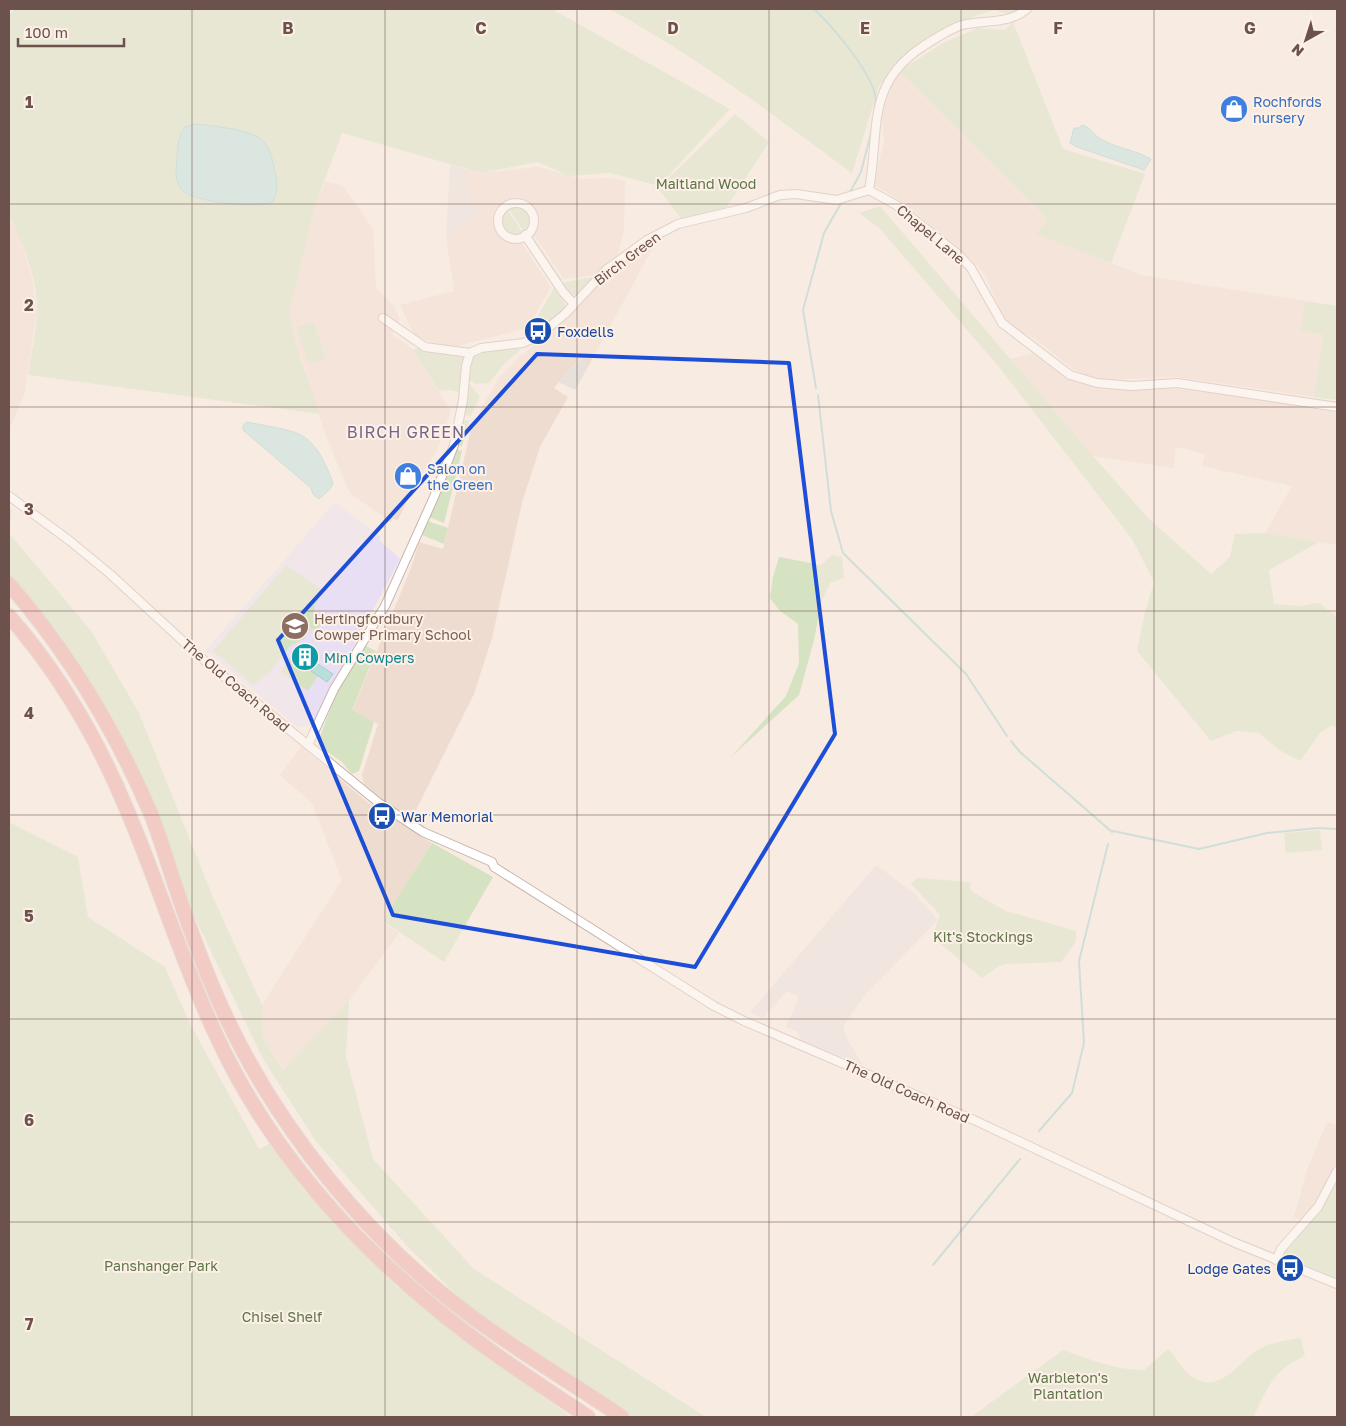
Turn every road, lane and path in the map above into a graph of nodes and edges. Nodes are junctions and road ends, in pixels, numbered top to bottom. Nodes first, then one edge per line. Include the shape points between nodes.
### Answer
1 (1027, 9) edge
2 (869, 190) junction
3 (525, 235) junction
4 (574, 304) junction
5 (382, 318) dead end
6 (470, 353) junction
7 (1337, 407) edge
8 (9, 496) edge
9 (9, 584) edge
10 (9, 616) edge
11 (308, 745) junction
12 (1337, 1171) edge
13 (1276, 1260) junction
14 (1337, 1284) edge
15 (588, 1417) edge
16 (622, 1417) edge

1 - 2 street via 1006,21 979,21 952,28 900,64 878,104
2 - 4 street, Birch Green via 837,200 780,195 746,208 678,224 647,240 606,270
2 - 7 street, Chapel Lane via 896,205 960,256 1002,323 1070,375 1097,383 1132,386 1177,383
3 - 3 street via 516,240 508,237 498,224 500,211 515,203 526,206 534,222
3 - 4 street
4 - 6 street, Birch Green via 548,329 524,343 481,348
5 - 6 street via 425,346
6 - 11 street via 454,445 434,497 388,598 334,689
8 - 11 street, The Old Coach Road via 110,574 199,656
9 - 16 highway via 69,661 110,726 151,815 226,1018 292,1131 380,1238 419,1275 462,1310
10 - 15 highway via 56,679 100,752 128,812 218,1040 243,1086 296,1168 355,1233 435,1308
11 - 13 street, The Old Coach Road via 406,822 494,867 714,1006 778,1037 974,1120
12 - 13 street via 1318,1207 1281,1249
13 - 14 street, The Old Coach Road

